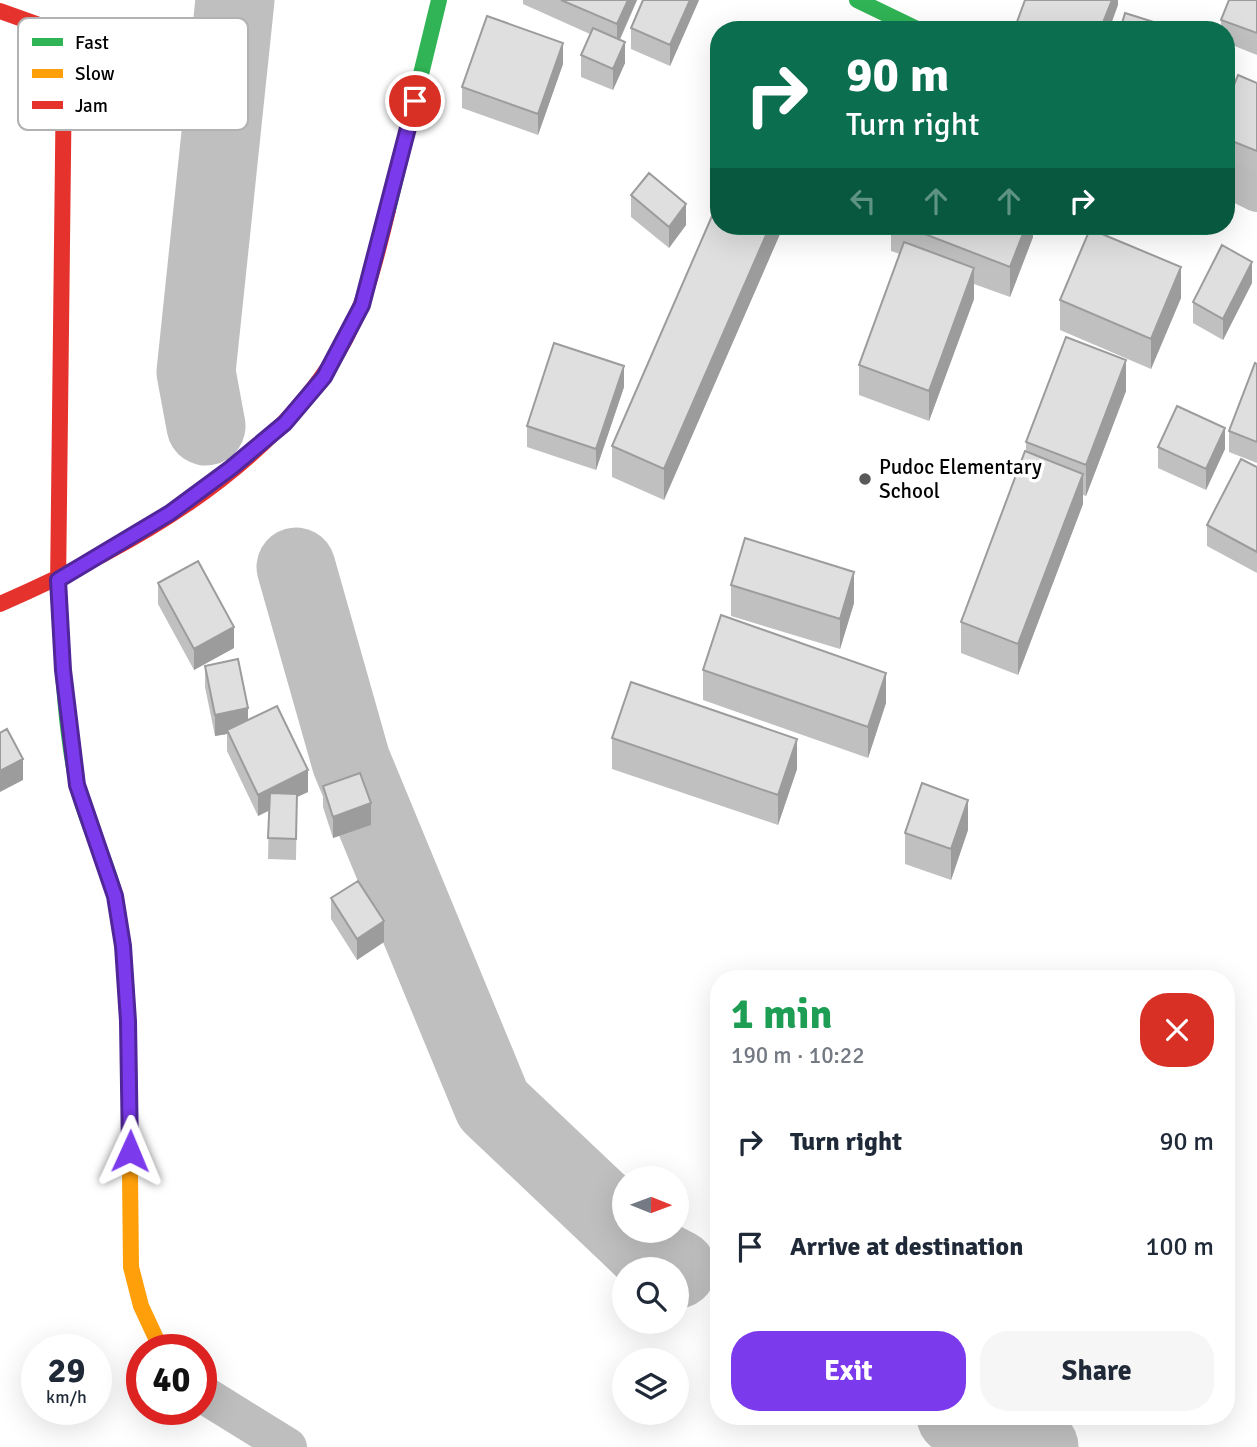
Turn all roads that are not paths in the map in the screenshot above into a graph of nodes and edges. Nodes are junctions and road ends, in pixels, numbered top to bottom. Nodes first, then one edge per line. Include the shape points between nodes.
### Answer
1 (439, 0) edge
2 (857, 0) edge
3 (0, 11) edge
4 (20, 18) edge
5 (900, 21) edge
6 (63, 130) edge
7 (1235, 182) edge
8 (1257, 193) edge
9 (58, 580) junction
10 (0, 604) edge
11 (154, 1334) edge
12 (217, 1404) edge
13 (288, 1447) edge

1 - 9 street via 362,305 324,377 285,423 231,468 170,513
2 - 5 street
3 - 4 street
6 - 9 street
7 - 8 street
9 - 10 street
9 - 11 street via 77,785 115,896 123,946 131,1267
12 - 13 street

